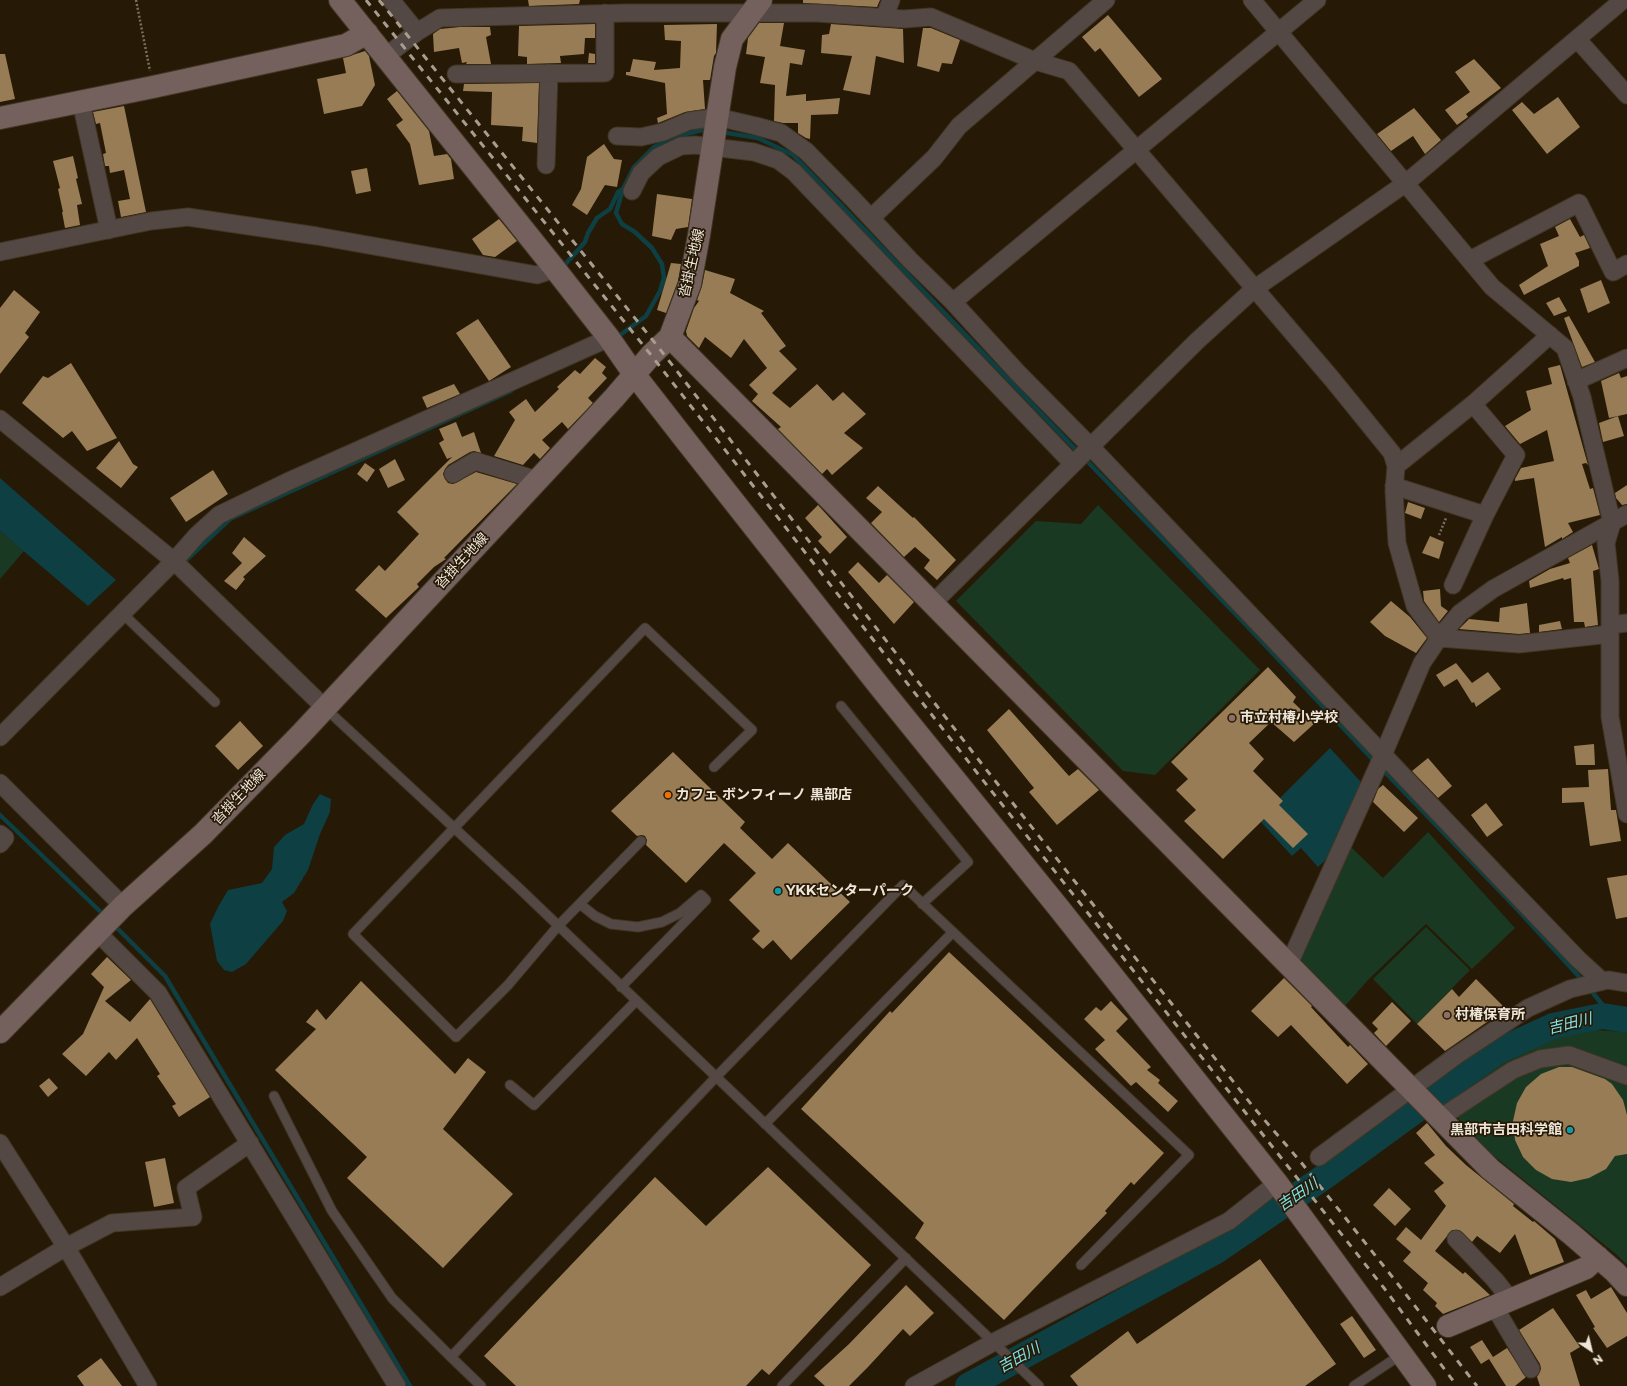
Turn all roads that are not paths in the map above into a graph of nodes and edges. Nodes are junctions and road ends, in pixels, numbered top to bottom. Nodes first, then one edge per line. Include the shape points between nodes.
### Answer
1 (340, 0) edge
2 (391, 0) edge
3 (891, 0) edge
4 (1106, 0) edge
5 (1252, 0) edge
6 (1317, 0) edge
7 (1623, 0) edge
8 (626, 6) edge
9 (756, 6) edge
10 (504, 8) edge
11 (605, 13) junction
12 (884, 18) junction
13 (417, 32) junction
14 (1279, 32) junction
15 (366, 33) junction
16 (1577, 38) junction
17 (386, 56) junction
18 (1035, 61) junction
19 (548, 73) junction
20 (456, 74) dead end
21 (1627, 95) edge
22 (81, 102) junction
23 (0, 118) edge
24 (714, 133) junction
25 (617, 136) dead end
26 (1137, 151) junction
27 (546, 165) dead end
28 (1406, 183) junction
29 (632, 190) dead end
30 (871, 218) junction
31 (109, 230) junction
32 (0, 252) edge
33 (1470, 260) junction
34 (1627, 264) edge
35 (555, 269) junction
36 (1254, 290) junction
37 (953, 302) junction
38 (1550, 335) junction
39 (670, 337) junction
40 (609, 338) junction
41 (1627, 358) edge
42 (634, 374) junction
43 (1576, 381) junction
44 (1473, 404) junction
45 (0, 419) edge
46 (1091, 447) junction
47 (1073, 464) junction
48 (1396, 466) junction
49 (453, 474) dead end
50 (537, 480) junction
51 (1394, 486) junction
52 (1485, 515) junction
53 (1620, 519) edge
54 (174, 561) junction
55 (1453, 585) dead end
56 (932, 604) junction
57 (122, 613) junction
58 (1627, 623) edge
59 (1610, 630) junction
60 (1439, 638) junction
61 (215, 702) dead end
62 (841, 706) dead end
63 (325, 708) junction
64 (0, 737) edge
65 (1622, 753) edge
66 (1383, 755) junction
67 (714, 767) dead end
68 (0, 783) edge
69 (1627, 814) edge
70 (454, 829) junction
71 (0, 834) edge
72 (642, 840) dead end
73 (0, 844) edge
74 (580, 904) junction
75 (922, 904) junction
76 (123, 906) junction
77 (558, 926) junction
78 (953, 932) junction
79 (98, 933) junction
80 (1289, 964) junction
81 (1602, 982) junction
82 (1627, 983) edge
83 (621, 987) junction
84 (636, 1001) junction
85 (0, 1032) edge
86 (1627, 1076) edge
87 (716, 1077) junction
88 (510, 1085) dead end
89 (1415, 1092) junction
90 (274, 1096) dead end
91 (1440, 1118) junction
92 (765, 1124) junction
93 (0, 1143) edge
94 (250, 1143) junction
95 (1319, 1157) dead end
96 (1278, 1184) junction
97 (1456, 1239) dead end
98 (66, 1247) junction
99 (1598, 1257) junction
100 (906, 1258) junction
101 (1081, 1265) dead end
102 (1627, 1285) edge
103 (0, 1287) edge
104 (1502, 1302) junction
105 (1448, 1326) dead end
106 (996, 1344) junction
107 (1402, 1354) junction
108 (451, 1357) junction
109 (1531, 1369) dead end
110 (148, 1386) edge
111 (397, 1386) edge
112 (481, 1386) edge
113 (782, 1386) edge
114 (914, 1386) edge
115 (1039, 1386) edge
116 (1354, 1386) edge
117 (1425, 1386) edge

1 - 15 street
2 - 13 street
3 - 12 street
4 - 18 street
5 - 14 street
6 - 14 street
7 - 16 street
8 - 9 street
8 - 11 street
9 - 12 street
9 - 24 street, 沓掛生地線 via 732,39
10 - 11 street
10 - 13 street via 440,18
11 - 19 street via 605,73
12 - 18 street via 931,17
13 - 17 street
14 - 26 street
14 - 28 street
15 - 17 street
15 - 22 street via 346,45
16 - 21 street
16 - 28 street
17 - 35 street
18 - 26 street via 1069,71
18 - 30 street via 959,126 934,158
19 - 20 street
19 - 27 street
22 - 23 street
22 - 31 street
24 - 25 street via 689,121 663,132 641,136
24 - 29 street via 695,145 681,146 658,157 641,173
24 - 30 street via 756,126 781,133 806,151
24 - 39 street, 沓掛生地線 via 690,284
24 - 47 street via 778,160 794,172
26 - 36 street
26 - 37 street
28 - 33 street
28 - 36 street
30 - 37 street
31 - 32 street
31 - 35 street via 151,221 188,217 318,236 537,275
33 - 34 street via 1579,203 1613,272
33 - 38 street via 1492,286
35 - 40 street
36 - 46 street via 1197,341
36 - 48 street via 1332,378 1392,453
37 - 46 street
38 - 43 street via 1565,348
38 - 44 street
39 - 42 street, 沓掛生地線
39 - 56 street
40 - 42 street
40 - 54 street via 218,515
41 - 43 street
42 - 50 street, 沓掛生地線
42 - 96 street via 880,687
43 - 53 street
44 - 48 street
44 - 52 street via 1516,455
45 - 54 street
46 - 47 street
46 - 66 street
47 - 56 street
48 - 51 street
49 - 50 street via 475,461
50 - 63 street, 沓掛生地線
51 - 52 street
51 - 60 street via 1397,543 1414,606
52 - 55 street
53 - 59 street via 1606,543 1610,581
53 - 60 street via 1492,589 1460,613
54 - 57 street
54 - 63 street
56 - 80 street
57 - 61 lane
57 - 64 street
58 - 59 street
59 - 60 street via 1519,644
59 - 65 street via 1610,717
60 - 66 street via 1422,663
62 - 75 lane via 968,862
63 - 70 lane
63 - 76 street, 沓掛生地線 via 204,834
65 - 69 street
66 - 80 street
66 - 81 street
67 - 70 lane via 752,730 645,628
68 - 76 street
70 - 77 lane
70 - 77 lane via 353,934 456,1037 508,985
71 - 73 street via 5,838
72 - 74 lane
74 - 77 lane
74 - 83 lane via 611,924 638,927 662,922 680,913 701,895 706,900
75 - 78 lane
75 - 87 lane via 903,885
76 - 79 street, 沓掛生地線
77 - 83 lane
78 - 92 lane
78 - 101 lane via 1189,1155
79 - 85 street, 沓掛生地線
79 - 94 street via 158,993
80 - 89 street
81 - 82 street via 1608,980
81 - 89 street via 1570,989 1528,1008 1457,1055
83 - 84 lane
84 - 87 lane
84 - 88 lane via 534,1105
86 - 91 street via 1569,1055 1540,1059 1514,1070
87 - 92 lane
87 - 108 lane
89 - 91 street
89 - 95 street
90 - 108 lane via 332,1211 392,1298
91 - 99 street via 1490,1169
92 - 100 lane
93 - 98 street
94 - 98 street via 186,1188 192,1217 112,1223
94 - 111 street
96 - 106 street via 1229,1221
96 - 107 street
97 - 104 street via 1495,1280
98 - 103 street
98 - 110 street
99 - 102 street
99 - 104 street via 1586,1268
100 - 106 lane
100 - 113 lane
104 - 105 street
104 - 109 street
106 - 114 street
106 - 115 lane
107 - 116 lane
107 - 117 street
108 - 112 lane

